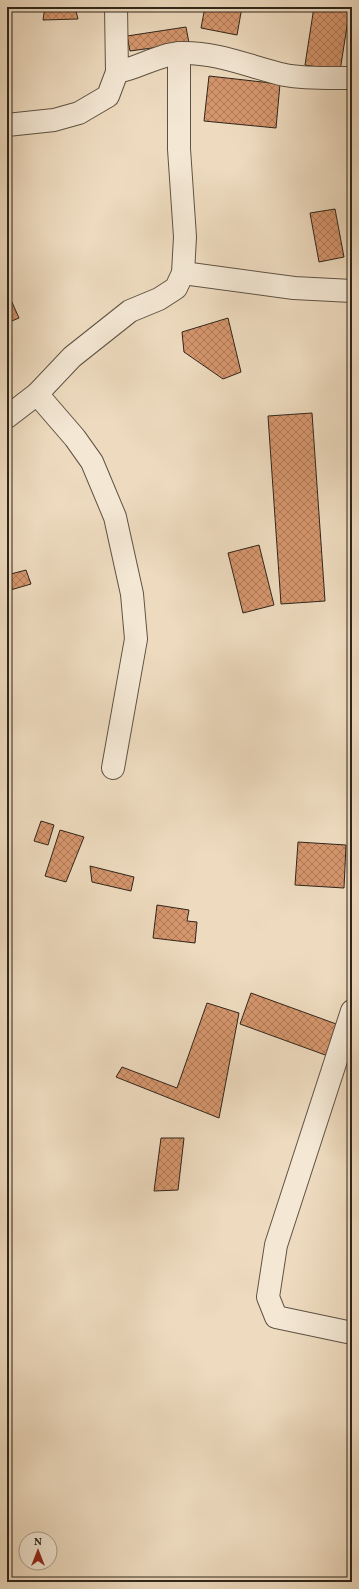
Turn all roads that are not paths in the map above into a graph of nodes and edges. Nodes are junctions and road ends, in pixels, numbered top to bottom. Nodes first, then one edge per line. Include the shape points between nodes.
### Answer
1 (116, 7) edge
2 (179, 53) junction
3 (117, 72) junction
4 (352, 78) edge
5 (7, 125) edge
6 (183, 273) junction
7 (352, 291) edge
8 (37, 394) junction
9 (7, 417) edge
10 (114, 768) dead end
11 (352, 1012) edge
12 (352, 1332) edge

1 - 3 street
2 - 3 street
2 - 4 street via 205,54 285,75
2 - 6 street via 179,149 185,237
3 - 5 street via 108,96 79,113 54,120
6 - 7 street via 294,288
6 - 8 street via 176,288 159,299 130,311 72,357
8 - 9 street
8 - 10 street via 92,462 115,517 132,594 136,639
11 - 12 street via 276,1245 268,1297 276,1317

